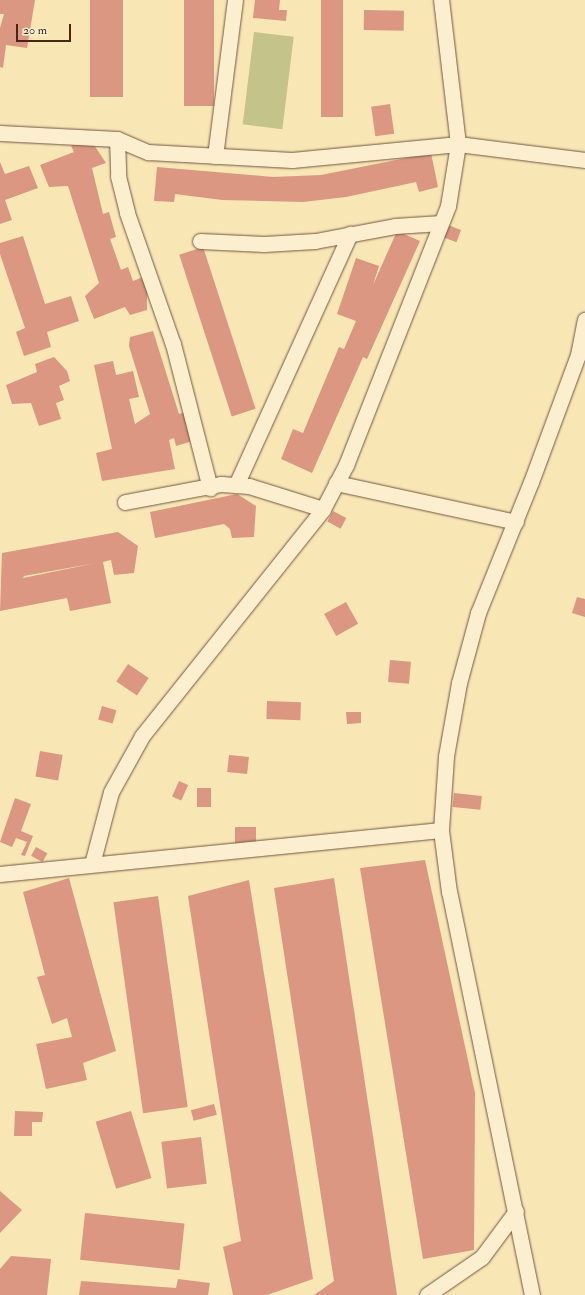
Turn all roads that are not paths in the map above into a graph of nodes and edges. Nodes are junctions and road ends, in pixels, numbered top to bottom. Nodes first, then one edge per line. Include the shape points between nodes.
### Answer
1 (235, 0) edge
2 (441, 0) edge
3 (0, 133) edge
4 (117, 139) junction
5 (458, 144) junction
6 (215, 156) junction
7 (585, 160) edge
8 (441, 224) junction
9 (350, 234) junction
10 (200, 242) dead end
11 (585, 320) edge
12 (336, 483) junction
13 (236, 485) junction
14 (210, 488) junction
15 (125, 502) dead end
16 (323, 509) junction
17 (516, 522) junction
18 (441, 830) junction
19 (92, 864) junction
20 (0, 874) edge
21 (516, 1211) junction
22 (427, 1295) edge
23 (532, 1295) edge

1 - 6 street
2 - 5 street
3 - 4 street
4 - 6 street via 148,152
4 - 14 street via 118,176 127,213 173,344
5 - 6 street via 292,160
5 - 7 street
5 - 8 street via 448,206
8 - 9 street via 395,226
8 - 12 street
9 - 10 street via 315,241 264,244
9 - 13 street
11 - 17 street via 578,355
12 - 16 street
12 - 17 street
13 - 14 street
13 - 16 street via 250,486
14 - 15 street
16 - 19 street via 142,736 111,792
17 - 18 street via 478,613 459,683 446,756
18 - 19 street
18 - 21 street via 449,892
19 - 20 street
21 - 22 street via 482,1257
21 - 23 street

